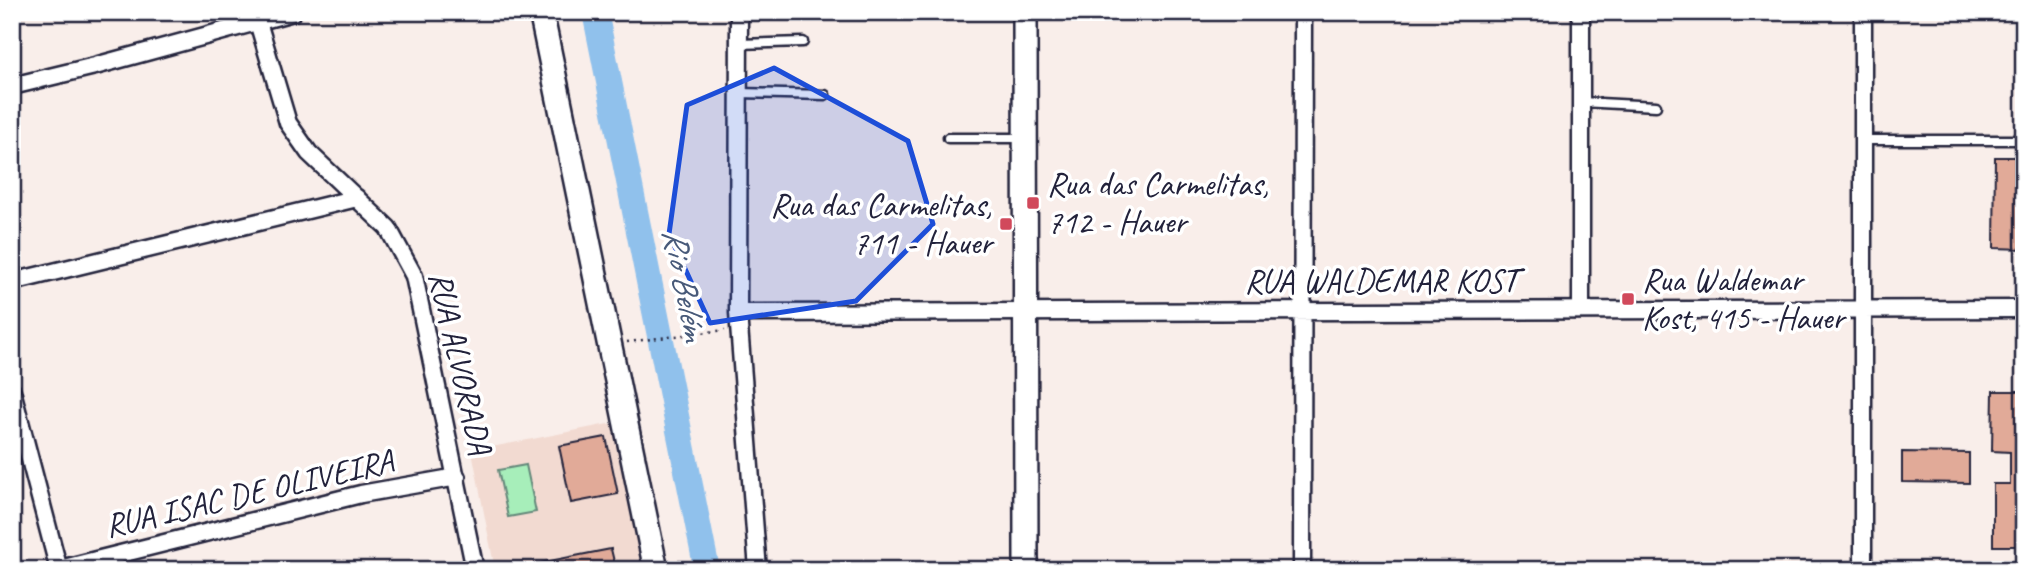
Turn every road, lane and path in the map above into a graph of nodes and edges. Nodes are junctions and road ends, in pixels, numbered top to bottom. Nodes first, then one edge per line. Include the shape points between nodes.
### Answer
1 (293, 12) edge
2 (541, 12) edge
3 (738, 12) edge
4 (1025, 12) edge
5 (1303, 12) edge
6 (1581, 12) edge
7 (1863, 12) edge
8 (256, 17) edge
9 (803, 42) dead end
10 (738, 44) junction
11 (12, 86) edge
12 (738, 93) junction
13 (825, 95) dead end
14 (1581, 102) junction
15 (1656, 106) dead end
16 (948, 138) dead end
17 (1025, 138) junction
18 (2024, 139) edge
19 (1862, 140) junction
20 (357, 198) junction
21 (12, 282) edge
22 (2024, 309) edge
23 (1581, 310) junction
24 (1863, 310) junction
25 (1302, 311) junction
26 (1026, 312) junction
27 (738, 320) junction
28 (638, 341) dead end
29 (12, 391) edge
30 (457, 477) junction
31 (58, 570) edge
32 (475, 570) edge
33 (656, 570) edge
34 (758, 570) edge
35 (1026, 570) edge
36 (1302, 570) edge
37 (1863, 570) edge

1 - 8 street
2 - 33 street
3 - 10 street
4 - 17 street
5 - 25 street
6 - 14 street
7 - 19 street
8 - 11 street
8 - 20 street, RUA ALVORADA via 288,123 309,153
9 - 10 lane
10 - 12 street
12 - 13 lane
12 - 27 street
14 - 15 lane
14 - 23 street
16 - 17 lane
17 - 26 street
18 - 19 lane
19 - 24 street
20 - 21 street
20 - 30 street, RUA ALVORADA via 388,228 414,276
22 - 24 street, RUA WALDEMAR KOST
23 - 24 street, RUA WALDEMAR KOST
23 - 25 street, RUA WALDEMAR KOST
24 - 37 street
25 - 26 street, RUA WALDEMAR KOST
25 - 36 street
26 - 27 street, RUA WALDEMAR KOST
26 - 35 street
27 - 28 path
27 - 34 street
29 - 31 street
30 - 31 street, RUA ISAC DE OLIVEIRA via 361,494
30 - 32 street, RUA ALVORADA

